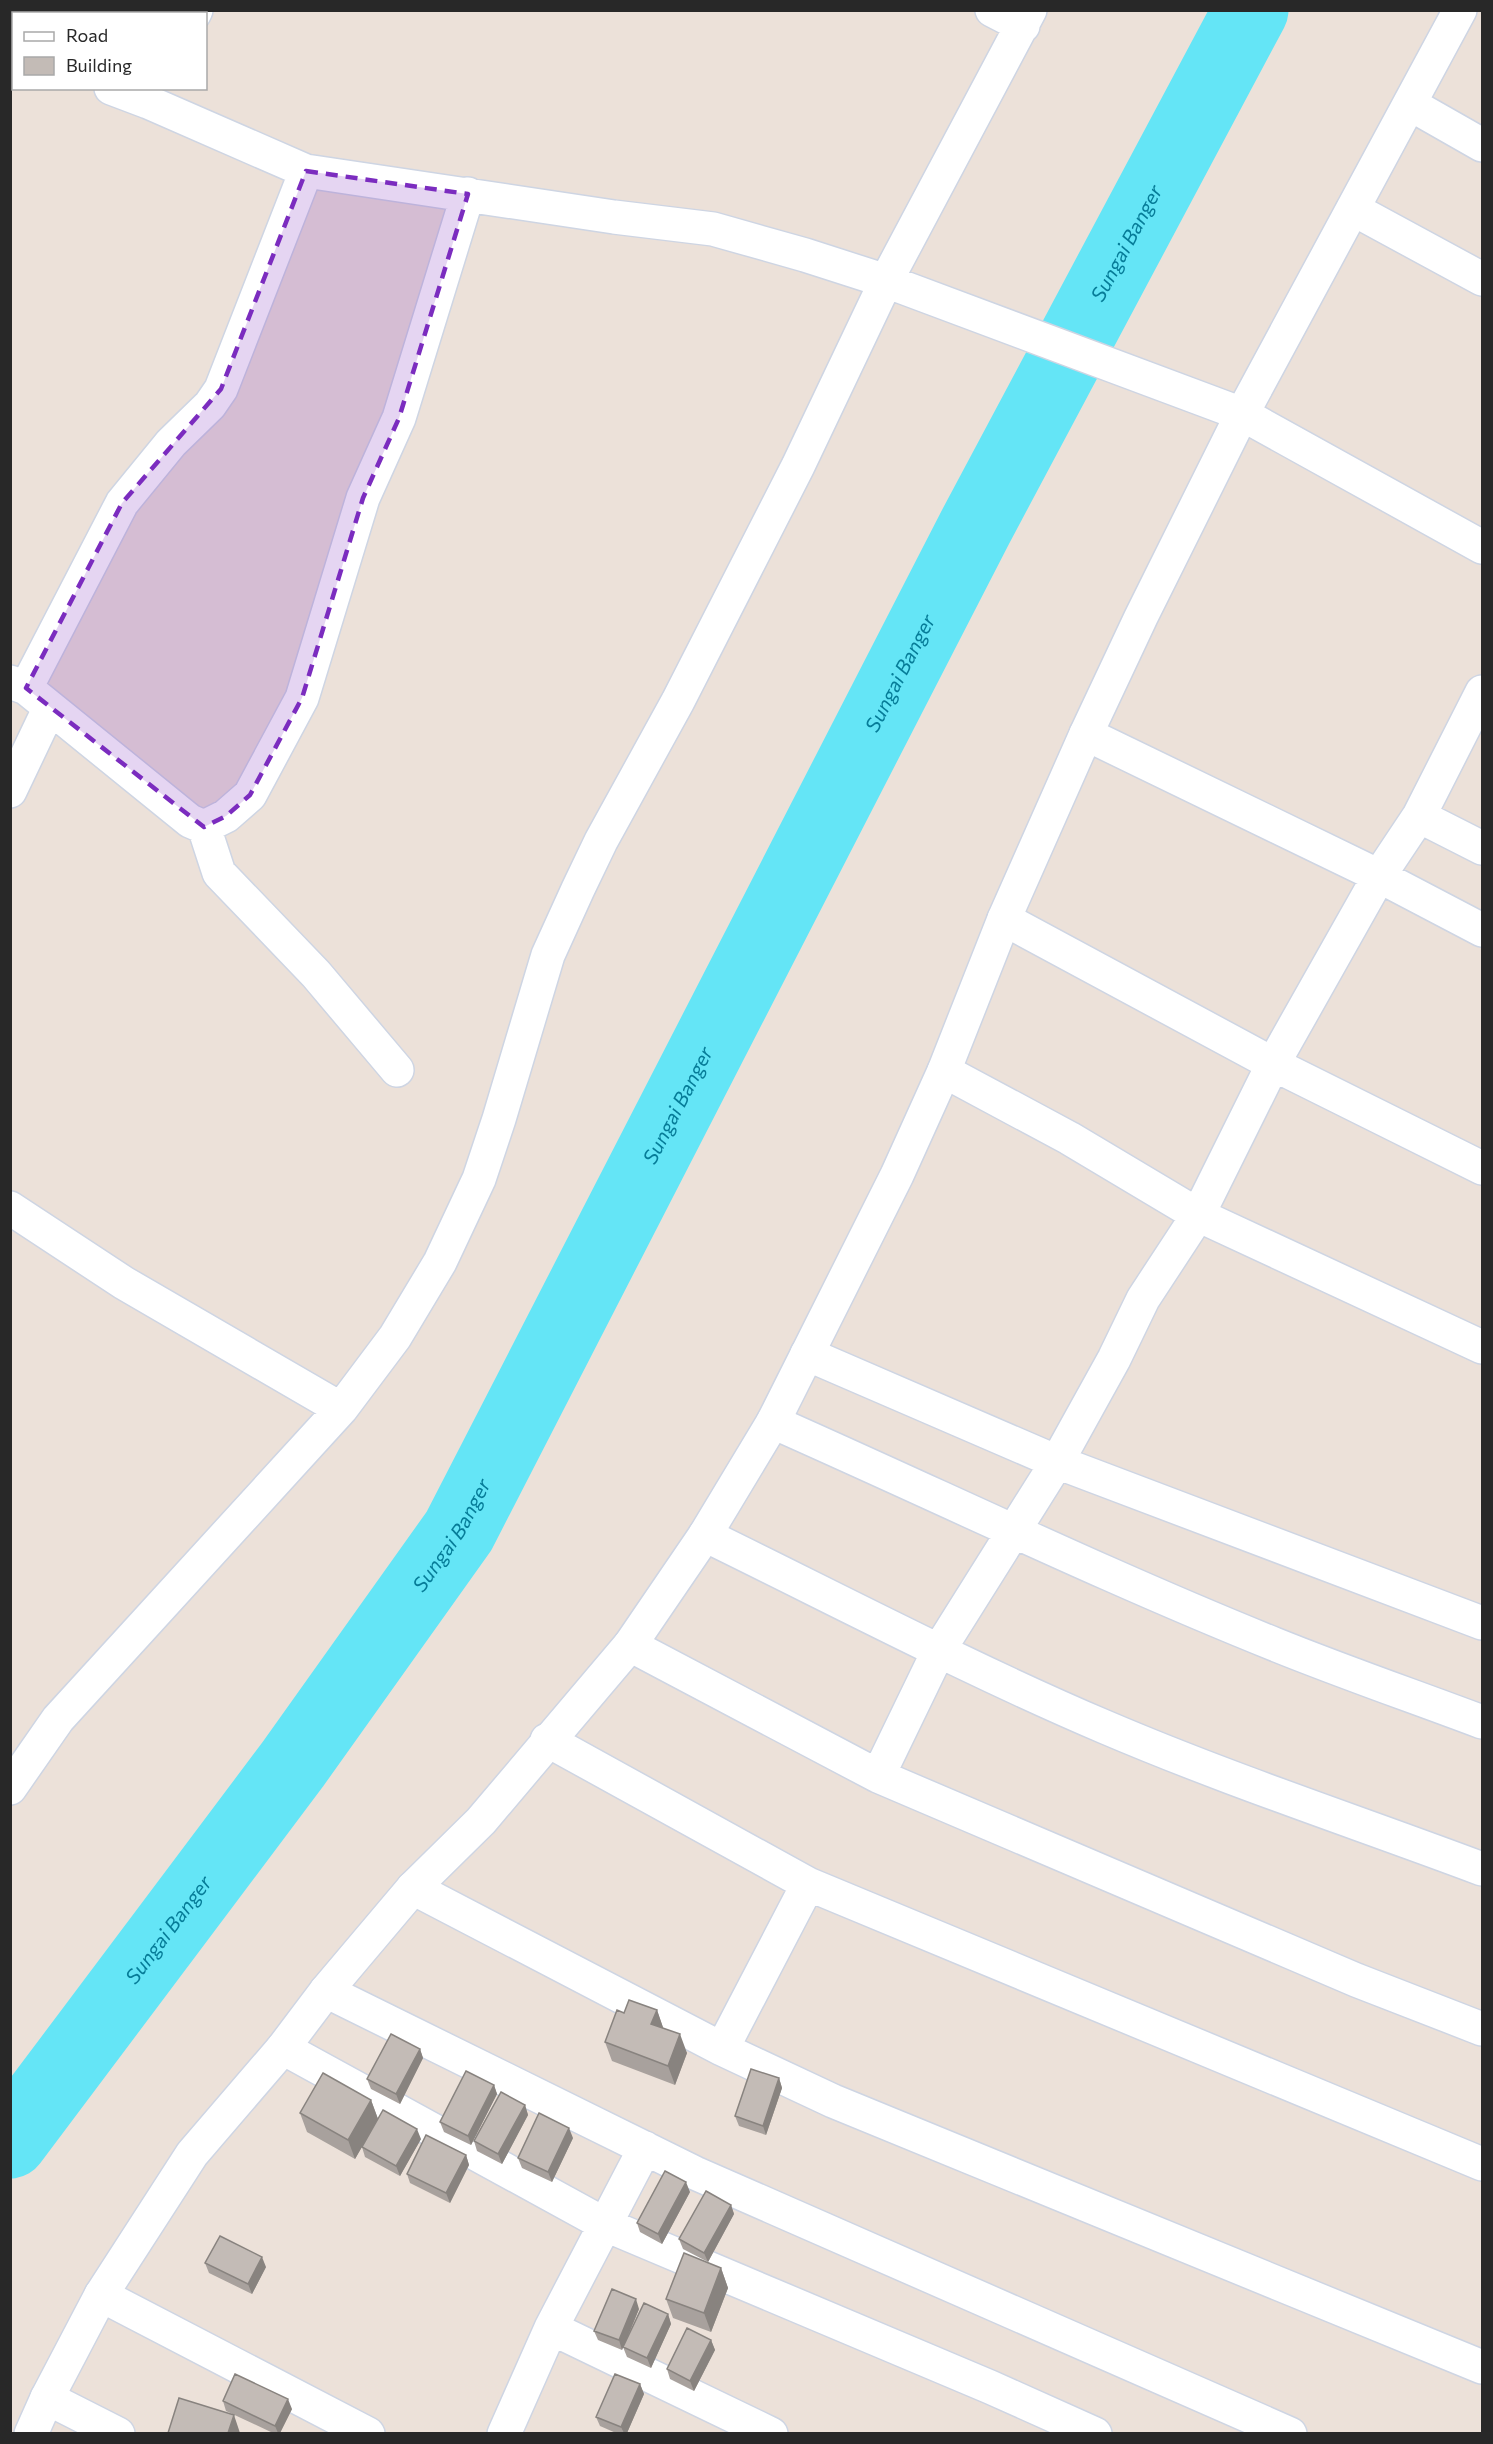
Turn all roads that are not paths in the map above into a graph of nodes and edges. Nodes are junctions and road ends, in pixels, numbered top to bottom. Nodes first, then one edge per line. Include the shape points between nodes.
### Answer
1 (992, 10) edge
2 (1460, 10) edge
3 (1026, 18) edge
4 (122, 90) edge
5 (151, 95) edge
6 (1410, 104) junction
7 (1482, 145) edge
8 (306, 171) junction
9 (468, 194) junction
10 (1353, 209) junction
11 (1482, 279) edge
12 (895, 284) junction
13 (1229, 409) junction
14 (1482, 547) edge
15 (1482, 692) edge
16 (28, 693) edge
17 (1086, 734) junction
18 (10, 791) edge
19 (1419, 816) junction
20 (204, 827) junction
21 (1482, 848) edge
22 (1379, 876) junction
23 (1004, 919) junction
24 (1482, 930) edge
25 (1273, 1064) junction
26 (397, 1070) dead end
27 (944, 1071) junction
28 (1482, 1168) edge
29 (10, 1208) edge
30 (1198, 1215) junction
31 (1482, 1347) edge
32 (807, 1354) junction
33 (341, 1409) junction
34 (773, 1422) junction
35 (1057, 1462) junction
36 (1015, 1532) junction
37 (705, 1535) junction
38 (1482, 1623) edge
39 (630, 1645) junction
40 (939, 1650) junction
41 (1482, 1722) edge
42 (548, 1740) junction
43 (878, 1776) junction
44 (10, 1788) edge
45 (1482, 1869) edge
46 (808, 1884) junction
47 (413, 1888) junction
48 (326, 1991) junction
49 (1482, 2029) edge
50 (283, 2048) junction
51 (722, 2049) junction
52 (645, 2148) junction
53 (1482, 2164) edge
54 (606, 2224) junction
55 (101, 2295) junction
56 (551, 2328) junction
57 (1482, 2367) edge
58 (47, 2398) junction
59 (31, 2433) edge
60 (118, 2433) edge
61 (368, 2433) edge
62 (504, 2433) edge
63 (771, 2433) edge
64 (1095, 2433) edge
65 (1290, 2433) edge

1 - 3 street
2 - 6 street
3 - 12 street
4 - 5 street
5 - 8 street
6 - 7 street
6 - 10 street
8 - 9 street
8 - 16 street via 221,389 122,503
9 - 12 street via 712,229
9 - 20 street via 399,418 363,498 302,698 250,795 226,816
10 - 11 street
10 - 13 street
12 - 13 street
12 - 33 street via 578,889 548,955 479,1179 440,1262 395,1337
13 - 14 street
13 - 17 street via 1141,617
15 - 19 street
16 - 18 street
16 - 20 street via 190,821
17 - 22 street
17 - 23 street
19 - 21 street
19 - 22 street
20 - 26 street via 219,873 316,974
22 - 24 street
22 - 25 street
23 - 25 street
23 - 27 street
25 - 28 street
25 - 30 street
27 - 30 street via 1069,1138
27 - 32 street via 897,1175
29 - 33 street via 124,1283
30 - 31 street
30 - 35 street via 1143,1299
32 - 34 street
32 - 35 street
33 - 44 street via 57,1719
34 - 36 street
34 - 37 street
35 - 36 street
35 - 38 street
36 - 40 street
36 - 41 street via 1274,1644
37 - 39 street
37 - 40 street
39 - 42 street
39 - 43 street
40 - 43 street
40 - 45 street via 1106,1727
42 - 46 street
42 - 47 street via 481,1821
43 - 49 street via 1356,1980
46 - 51 street
46 - 53 street
47 - 48 street
47 - 51 street
48 - 50 street
48 - 52 street
50 - 54 street
50 - 55 street via 192,2154
51 - 57 street via 832,2101
52 - 54 street
52 - 65 street
54 - 56 street
54 - 64 street
55 - 58 street
55 - 61 street
56 - 62 street
56 - 63 street
58 - 59 street
58 - 60 street

